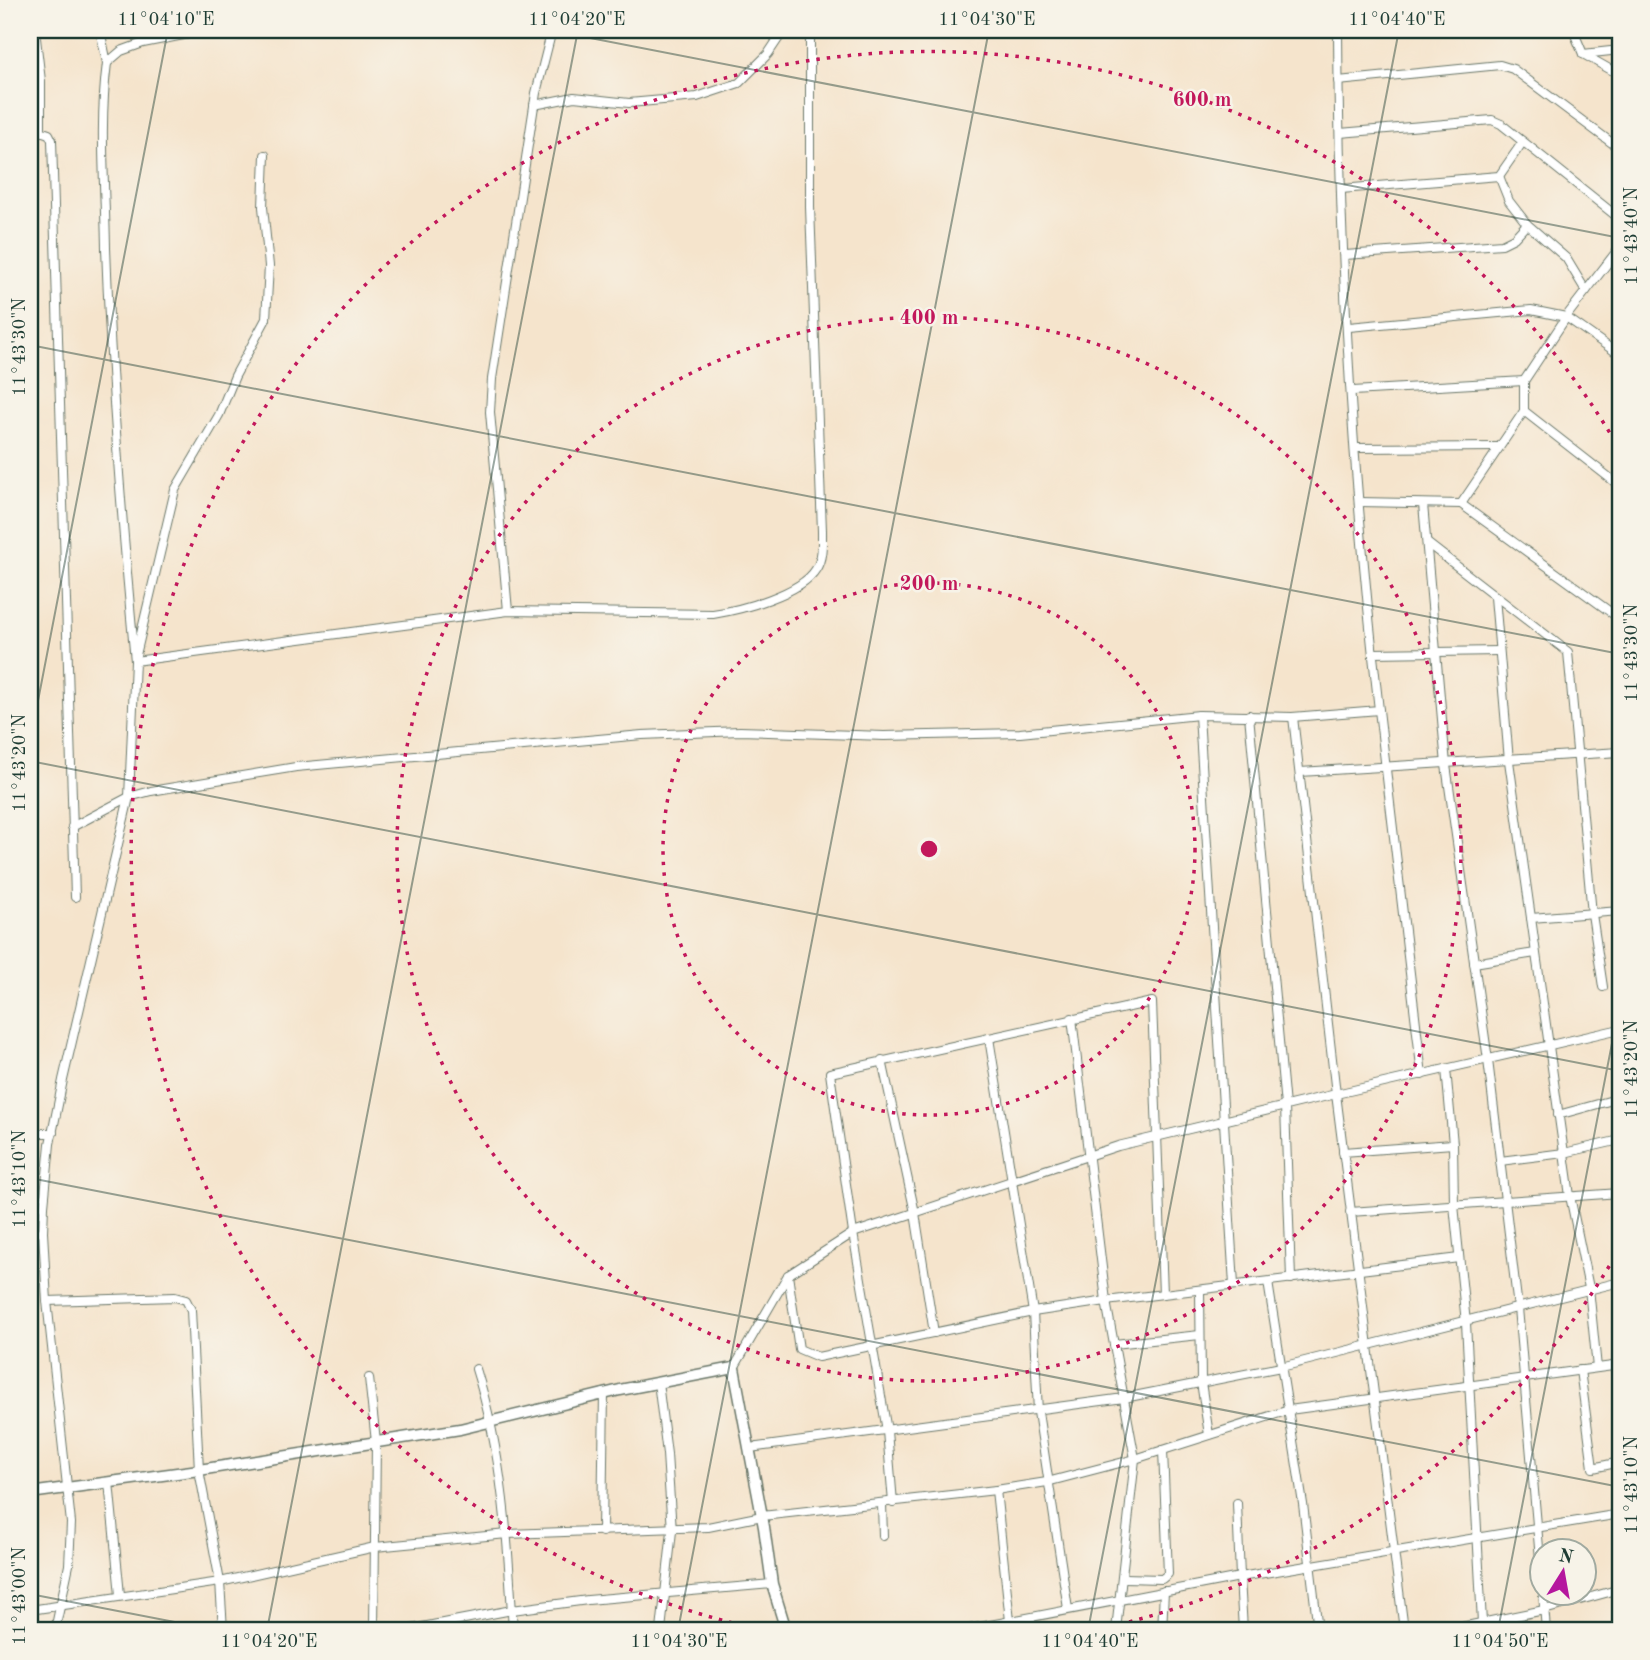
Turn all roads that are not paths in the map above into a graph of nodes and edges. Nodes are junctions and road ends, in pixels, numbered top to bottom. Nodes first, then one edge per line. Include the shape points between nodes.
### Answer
1 (35, 30) edge
2 (100, 30) edge
3 (209, 30) edge
4 (552, 30) edge
5 (784, 30) edge
6 (810, 30) edge
7 (1338, 30) edge
8 (1573, 30) edge
9 (1620, 50) edge
10 (1583, 54) junction
11 (107, 63) junction
12 (1620, 75) edge
13 (1338, 81) junction
14 (534, 105) junction
15 (30, 128) edge
16 (41, 131) junction
17 (1340, 134) junction
18 (1522, 143) junction
19 (1620, 149) edge
20 (265, 155) dead end
21 (1499, 176) junction
22 (1341, 189) junction
23 (1620, 219) edge
24 (1527, 224) junction
25 (1620, 247) edge
26 (1345, 255) junction
27 (1586, 291) junction
28 (1566, 317) junction
29 (1349, 327) junction
30 (1620, 355) edge
31 (1524, 381) junction
32 (1353, 391) junction
33 (1524, 411) junction
34 (1356, 447) junction
35 (1499, 447) junction
36 (1620, 486) edge
37 (1359, 502) junction
38 (1423, 504) junction
39 (1461, 504) junction
40 (1427, 543) junction
41 (1495, 597) junction
42 (508, 611) junction
43 (1620, 619) edge
44 (1436, 652) junction
45 (1499, 652) junction
46 (1373, 653) junction
47 (135, 661) junction
48 (1379, 709) junction
49 (1199, 715) junction
50 (1249, 715) junction
51 (1293, 717) junction
52 (1620, 752) edge
53 (1577, 755) junction
54 (1509, 761) junction
55 (1446, 765) junction
56 (1386, 768) junction
57 (1300, 772) junction
58 (129, 797) junction
59 (72, 827) junction
60 (75, 897) dead end
61 (1620, 911) edge
62 (1592, 914) junction
63 (1531, 918) junction
64 (1535, 953) junction
65 (1474, 963) junction
66 (1603, 987) dead end
67 (1072, 1018) junction
68 (1620, 1029) edge
69 (989, 1038) junction
70 (1548, 1047) junction
71 (882, 1060) junction
72 (1488, 1060) junction
73 (1446, 1069) junction
74 (1422, 1075) junction
75 (1336, 1094) junction
76 (1609, 1101) dead end
77 (1285, 1106) junction
78 (1558, 1115) junction
79 (1223, 1121) junction
80 (30, 1133) edge
81 (53, 1133) junction
82 (1155, 1136) junction
83 (1620, 1139) edge
84 (1453, 1144) junction
85 (1343, 1152) junction
86 (1564, 1153) junction
87 (1087, 1157) junction
88 (1500, 1161) junction
89 (1011, 1181) junction
90 (1620, 1193) edge
91 (1570, 1196) junction
92 (1504, 1201) junction
93 (1454, 1205) junction
94 (1350, 1212) junction
95 (915, 1213) junction
96 (43, 1231) junction
97 (30, 1233) edge
98 (853, 1233) junction
99 (1459, 1258) junction
100 (1358, 1271) junction
101 (788, 1275) junction
102 (1291, 1279) junction
103 (1268, 1282) junction
104 (1620, 1283) edge
105 (1234, 1285) junction
106 (1589, 1288) junction
107 (1200, 1290) junction
108 (1163, 1294) junction
109 (47, 1301) junction
110 (1106, 1301) junction
111 (1518, 1308) junction
112 (1033, 1312) junction
113 (1466, 1323) junction
114 (934, 1332) junction
115 (1200, 1335) junction
116 (1114, 1344) junction
117 (874, 1345) junction
118 (1367, 1346) junction
119 (1620, 1365) edge
120 (1281, 1367) junction
121 (734, 1368) junction
122 (1597, 1368) junction
123 (476, 1369) dead end
124 (1580, 1370) junction
125 (1524, 1377) junction
126 (369, 1378) dead end
127 (658, 1382) junction
128 (1201, 1382) junction
129 (1470, 1386) junction
130 (604, 1393) junction
131 (1124, 1398) junction
132 (1373, 1398) junction
133 (1289, 1410) junction
134 (1038, 1412) junction
135 (492, 1421) junction
136 (887, 1431) junction
137 (1209, 1435) junction
138 (376, 1442) junction
139 (750, 1447) junction
140 (1163, 1450) junction
141 (1135, 1459) junction
142 (1620, 1462) edge
143 (199, 1470) junction
144 (109, 1482) junction
145 (1047, 1482) junction
146 (66, 1488) junction
147 (996, 1490) junction
148 (30, 1493) edge
149 (893, 1503) junction
150 (1237, 1503) dead end
151 (881, 1504) junction
152 (1620, 1514) edge
153 (762, 1516) junction
154 (1536, 1528) junction
155 (672, 1531) junction
156 (602, 1532) junction
157 (507, 1534) junction
158 (883, 1536) dead end
159 (1477, 1538) junction
160 (1537, 1538) edge
161 (375, 1547) junction
162 (1394, 1554) junction
163 (1311, 1566) junction
164 (1240, 1577) junction
165 (1124, 1578) junction
166 (220, 1582) junction
167 (772, 1584) junction
168 (1620, 1589) edge
169 (1164, 1591) junction
170 (120, 1595) junction
171 (665, 1595) junction
172 (1121, 1599) junction
173 (61, 1603) junction
174 (1068, 1609) junction
175 (30, 1610) edge
176 (512, 1610) junction
177 (1544, 1610) junction
178 (1010, 1621) junction
179 (1482, 1623) junction
180 (55, 1630) edge
181 (223, 1630) edge
182 (374, 1630) edge
183 (406, 1630) edge
184 (513, 1630) edge
185 (661, 1630) edge
186 (786, 1630) edge
187 (964, 1630) edge
188 (1116, 1630) edge
189 (1162, 1630) edge
190 (1243, 1630) edge
191 (1318, 1630) edge
192 (1403, 1630) edge
193 (1447, 1630) edge
194 (1546, 1630) edge

1 - 16 street
2 - 11 street
3 - 11 street via 121,51
4 - 14 street
5 - 14 street via 739,83 697,97 629,103 574,97
6 - 42 street via 810,207 822,531 816,569 805,581 742,610 713,614
7 - 13 street
8 - 10 street
9 - 10 street
10 - 12 street
11 - 47 street via 102,100 108,306 118,486
13 - 17 street
13 - 19 street via 1500,65 1513,69
14 - 42 street via 490,412
15 - 16 street
16 - 59 street via 52,140
17 - 18 street via 1492,120
17 - 22 street
18 - 21 street
18 - 23 street
20 - 47 street via 266,318 219,415 175,490
21 - 22 street
21 - 24 street via 1508,201
22 - 26 street
24 - 26 street via 1514,239 1502,244
24 - 27 street via 1566,258
25 - 27 street
26 - 29 street
27 - 28 street
28 - 29 street via 1531,310
28 - 30 street
28 - 31 street
29 - 32 street
31 - 32 street
31 - 33 street
32 - 34 street
33 - 35 street
33 - 36 street
34 - 35 street
34 - 37 street
35 - 39 street
37 - 38 street
37 - 46 street
38 - 39 street
38 - 40 street
39 - 43 street
40 - 41 street
40 - 44 street
41 - 45 street
41 - 53 street via 1568,652
42 - 47 street
44 - 45 street
44 - 46 street
44 - 55 street
45 - 54 street
46 - 48 street
47 - 58 street
48 - 51 street
48 - 56 street
49 - 50 street
49 - 58 street via 1020,733 884,736 740,731 642,736 296,767
49 - 79 street
50 - 51 street
50 - 77 street
51 - 57 street
52 - 53 street
53 - 54 street
53 - 62 street
54 - 55 street
54 - 63 street
55 - 56 street
55 - 65 street
56 - 57 street
56 - 74 street
57 - 75 street
58 - 59 street
58 - 81 street
59 - 60 street
61 - 62 street
62 - 63 street
62 - 66 street
63 - 64 street
64 - 65 street
64 - 70 street
65 - 72 street
67 - 69 street
67 - 82 street via 1152,1002
67 - 87 street
68 - 70 street
69 - 71 street
69 - 89 street
70 - 72 street
70 - 78 street
71 - 95 street
71 - 98 street via 830,1073
72 - 73 street
72 - 88 street
73 - 74 street
73 - 84 street
74 - 75 street
75 - 77 street
75 - 85 street
76 - 78 street
77 - 79 street
77 - 102 street
78 - 86 street
79 - 82 street
79 - 105 street
80 - 81 street
81 - 96 street
82 - 87 street
82 - 108 street
83 - 86 street
84 - 85 street
84 - 93 street
85 - 94 street
86 - 88 street
86 - 91 street
87 - 89 street
87 - 110 street
88 - 92 street
89 - 95 street
89 - 112 street
90 - 91 street
91 - 92 street
91 - 106 street
92 - 93 street
92 - 111 street
93 - 94 street
93 - 99 street
94 - 100 street
95 - 98 street
95 - 114 street
96 - 97 street
96 - 109 street
98 - 101 street
98 - 117 street
99 - 100 street
99 - 113 street
100 - 102 street
100 - 118 street
101 - 117 street via 799,1349 818,1357
101 - 121 street
102 - 103 street
103 - 105 street
103 - 120 street
104 - 106 street
105 - 107 street
106 - 111 street
106 - 122 street
107 - 108 street
107 - 115 street
108 - 110 street
109 - 143 street via 186,1300 191,1310
109 - 146 street
110 - 112 street
110 - 116 street
111 - 113 street
111 - 125 street
112 - 114 street
112 - 134 street
113 - 118 street
113 - 129 street
114 - 117 street
115 - 116 street
115 - 128 street
116 - 131 street
117 - 136 street
118 - 120 street
118 - 132 street
119 - 122 street
120 - 128 street
120 - 133 street
121 - 127 street
121 - 139 street
122 - 124 street
123 - 135 street
124 - 125 street
124 - 142 street via 1593,1468
125 - 129 street
125 - 154 street
126 - 138 street
127 - 130 street
127 - 155 street
128 - 131 street
128 - 137 street
129 - 132 street
129 - 159 street
130 - 135 street
130 - 156 street
131 - 134 street
131 - 141 street
132 - 133 street
132 - 162 street
133 - 137 street
133 - 163 street
134 - 136 street
134 - 145 street
135 - 138 street
135 - 157 street
136 - 139 street
136 - 149 street
137 - 140 street
138 - 143 street
138 - 161 street
139 - 153 street
140 - 141 street
140 - 165 street via 1168,1574 1163,1579
141 - 145 street
141 - 165 street
143 - 144 street
143 - 166 street
144 - 146 street
144 - 170 street
145 - 147 street
145 - 174 street
146 - 148 street
146 - 173 street via 71,1544
147 - 149 street
147 - 178 street
149 - 151 street
150 - 164 street
151 - 153 street
151 - 158 street
152 - 154 street
153 - 155 street
153 - 167 street
154 - 159 street
154 - 160 street
155 - 156 street
155 - 171 street
156 - 157 street
157 - 161 street
157 - 176 street
159 - 162 street
159 - 179 street
161 - 166 street
161 - 182 street
162 - 163 street
162 - 192 street
163 - 164 street
163 - 191 street
164 - 169 street
164 - 190 street
165 - 172 street
166 - 170 street
166 - 181 street
167 - 171 street
167 - 186 street
168 - 177 street
169 - 172 street
169 - 189 street
170 - 173 street
171 - 176 street
171 - 185 street
172 - 174 street
172 - 188 street
173 - 175 street
173 - 180 street
174 - 178 street
176 - 183 street
176 - 184 street
177 - 179 street
177 - 194 street
178 - 187 street
179 - 193 street

